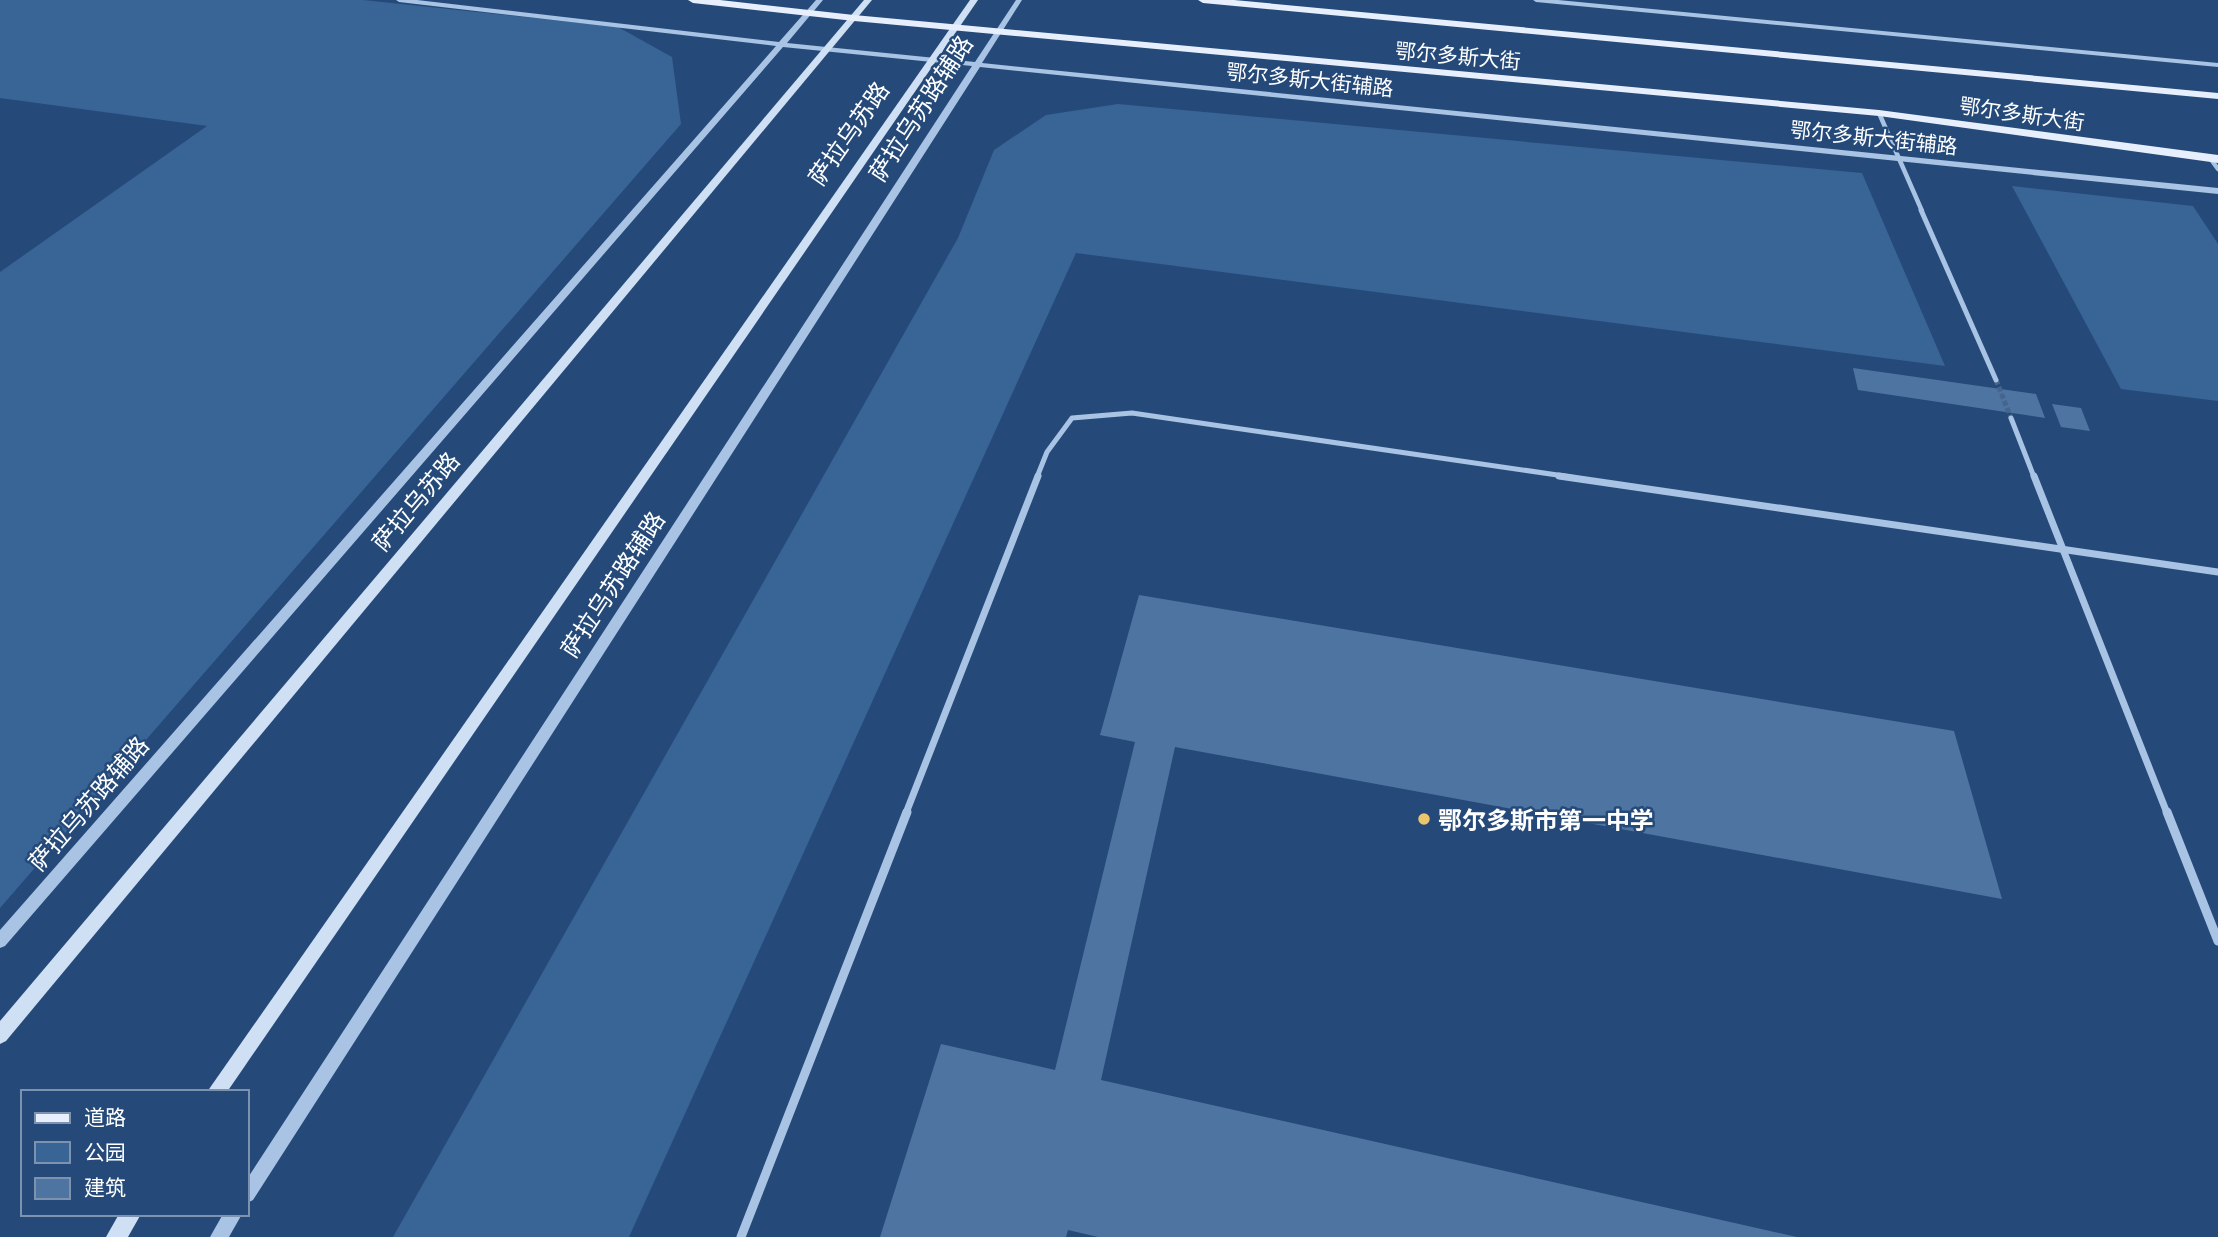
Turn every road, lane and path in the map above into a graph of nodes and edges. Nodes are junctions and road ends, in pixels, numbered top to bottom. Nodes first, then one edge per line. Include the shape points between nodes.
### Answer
1 (399, 0) edge
2 (693, 0) edge
3 (820, 0) edge
4 (869, 0) edge
5 (974, 0) edge
6 (1018, 0) edge
7 (1203, 0) edge
8 (1536, 0) edge
9 (809, 11) junction
10 (854, 18) junction
11 (954, 27) junction
12 (999, 31) junction
13 (784, 44) junction
14 (828, 50) junction
15 (931, 59) junction
16 (978, 64) junction
17 (2218, 65) edge
18 (2218, 96) edge
19 (1880, 113) junction
20 (1900, 157) junction
21 (2214, 158) edge
22 (2218, 169) edge
23 (2218, 191) edge
24 (1996, 380) tunnel mouth
25 (2011, 418) tunnel mouth
26 (2063, 549) junction
27 (2218, 572) edge
28 (0, 941) edge
29 (2218, 941) edge
30 (0, 1035) edge
31 (217, 1090) edge
32 (248, 1192) edge
33 (130, 1216) edge
34 (232, 1216) edge
35 (116, 1237) edge
36 (219, 1237) edge
37 (741, 1237) edge

1 - 13 street, 鄂尔多斯大街辅路
2 - 9 main road, 鄂尔多斯大街
3 - 9 street, 萨拉乌苏路辅路
4 - 10 main road, 萨拉乌苏路
5 - 11 main road, 萨拉乌苏路
6 - 12 street, 萨拉乌苏路辅路
7 - 18 main road, 鄂尔多斯大街
8 - 17 street
9 - 10 main road, 鄂尔多斯大街
9 - 13 street, 萨拉乌苏路辅路
10 - 11 main road, 鄂尔多斯大街
10 - 14 main road, 萨拉乌苏路
11 - 12 main road, 鄂尔多斯大街
11 - 15 main road, 萨拉乌苏路
12 - 16 street, 萨拉乌苏路辅路
12 - 19 main road, 鄂尔多斯大街
13 - 14 street, 鄂尔多斯大街辅路
13 - 28 street, 萨拉乌苏路辅路
14 - 15 street, 鄂尔多斯大街辅路
14 - 30 main road, 萨拉乌苏路
15 - 16 street, 鄂尔多斯大街辅路
15 - 31 main road, 萨拉乌苏路
16 - 20 street, 鄂尔多斯大街辅路
16 - 32 street, 萨拉乌苏路辅路
19 - 20 street
19 - 21 main road, 鄂尔多斯大街
20 - 23 street, 鄂尔多斯大街辅路
20 - 24 street
21 - 22 street
25 - 26 street
26 - 27 street
26 - 29 street
26 - 37 street via 1132,413 1072,418 1047,452
33 - 35 main road
34 - 36 street

